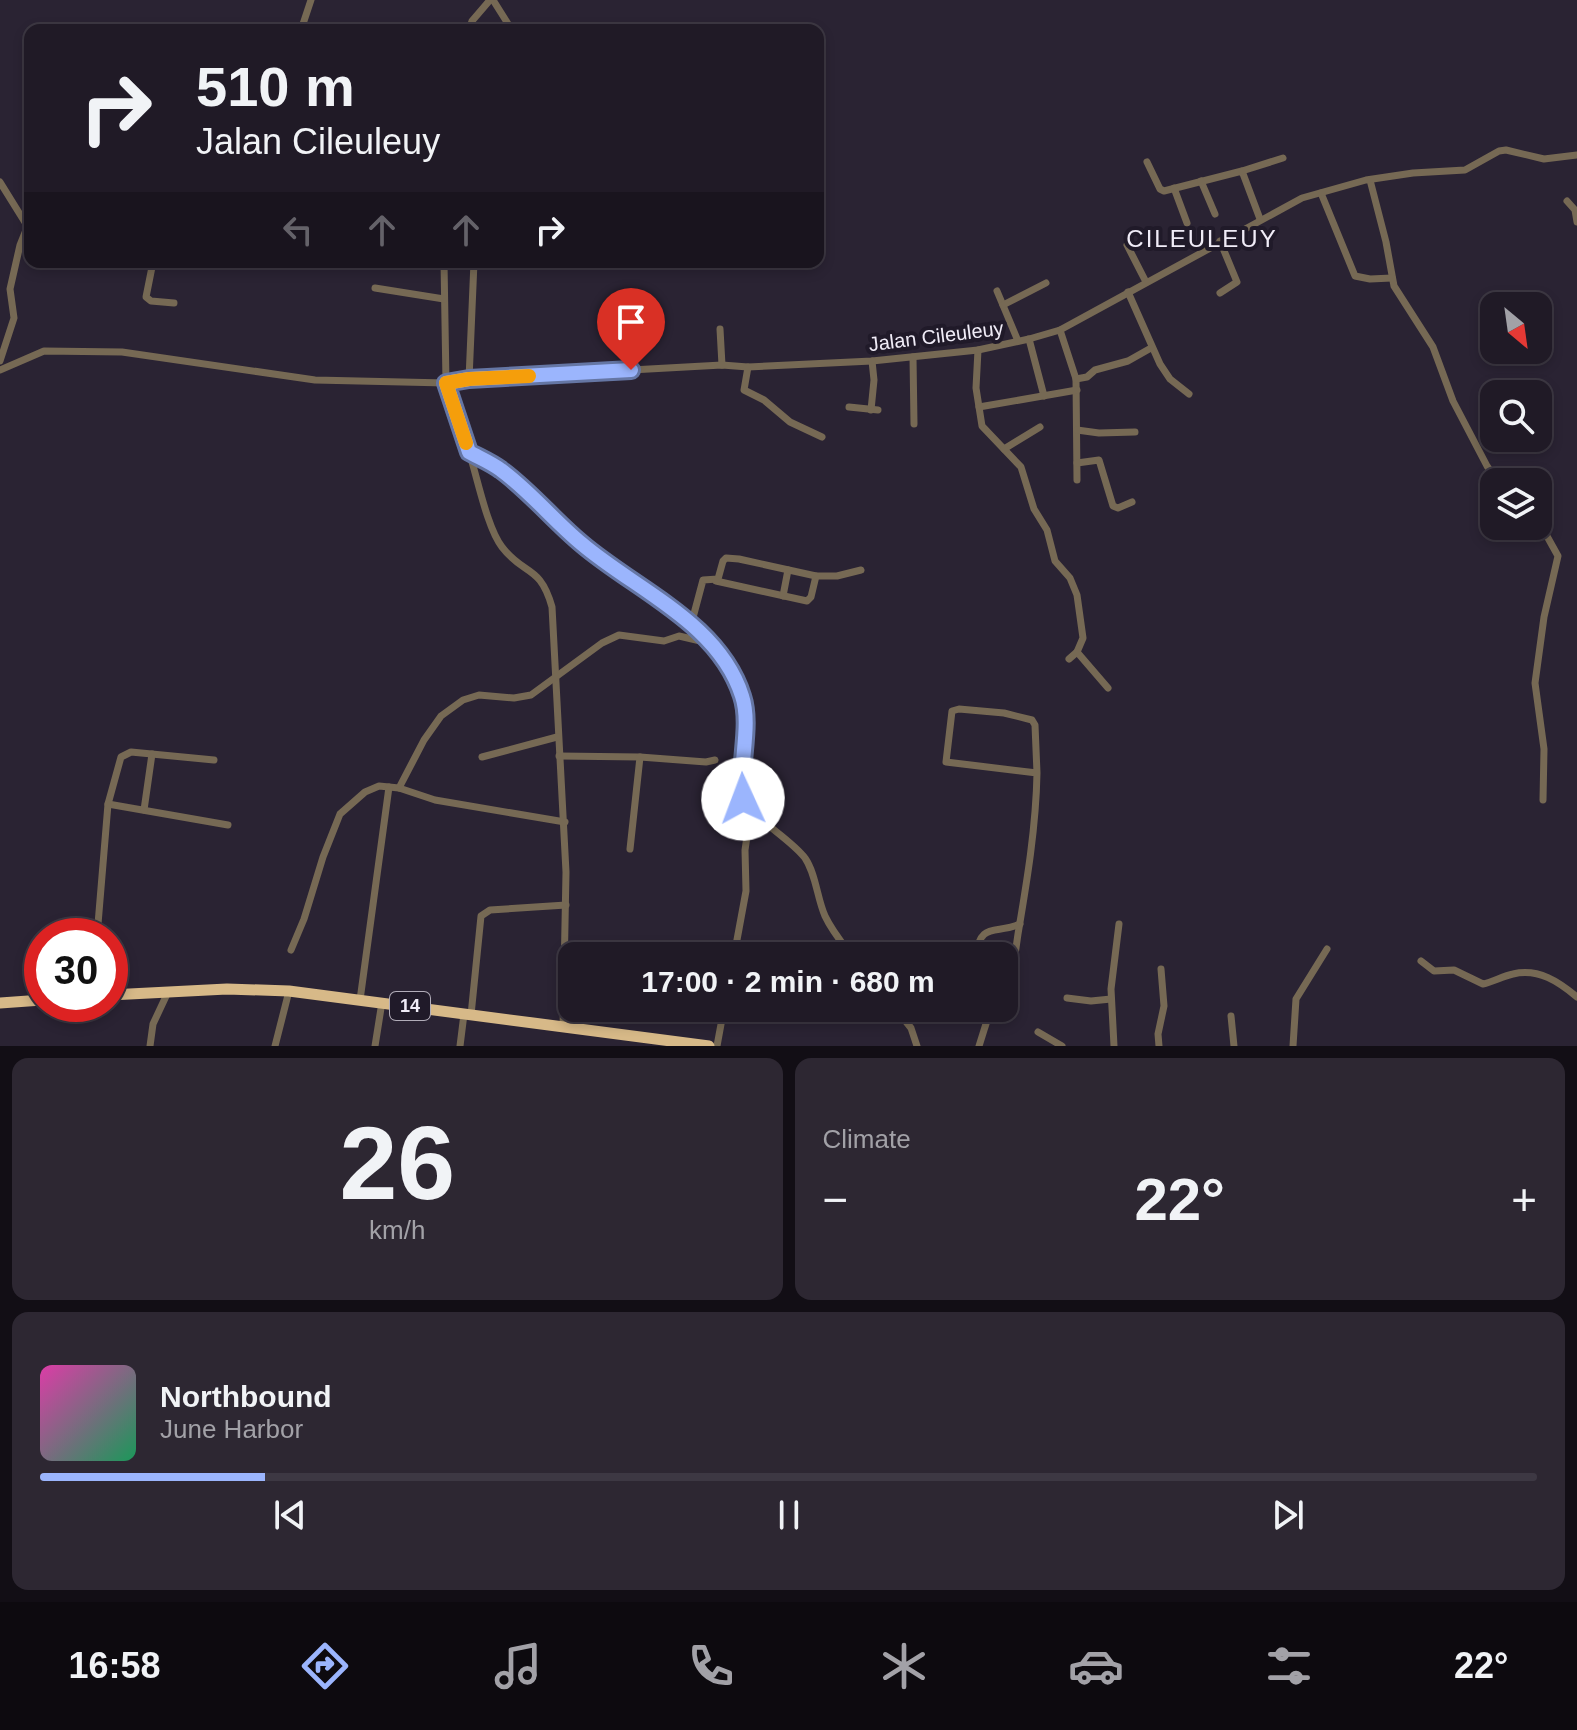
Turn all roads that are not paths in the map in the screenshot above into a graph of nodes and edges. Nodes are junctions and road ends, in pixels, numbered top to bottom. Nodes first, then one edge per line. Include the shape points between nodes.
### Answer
1 (311, 0) edge
2 (490, 1) edge
3 (303, 24) edge
4 (471, 24) edge
5 (508, 24) edge
6 (1577, 155) edge
7 (1283, 158) dead end
8 (1147, 162) dead end
9 (1242, 171) junction
10 (1370, 180) junction
11 (1201, 181) junction
12 (0, 182) edge
13 (1174, 188) junction
14 (1321, 193) junction
15 (1567, 201) dead end
16 (1215, 214) dead end
17 (24, 216) edge
18 (1260, 219) junction
19 (1577, 222) edge
20 (1187, 223) dead end
21 (24, 237) edge
22 (1220, 241) junction
23 (1127, 245) dead end
24 (152, 268) edge
25 (444, 268) edge
26 (474, 268) edge
27 (1392, 278) junction
28 (1146, 282) junction
29 (1046, 283) dead end
30 (375, 288) dead end
31 (997, 291) dead end
32 (1128, 292) junction
33 (1220, 293) dead end
34 (444, 299) junction
35 (174, 303) dead end
36 (1003, 305) junction
37 (720, 329) dead end
38 (1060, 330) junction
39 (1029, 339) junction
40 (1018, 341) junction
41 (1151, 348) junction
42 (978, 350) junction
43 (913, 357) junction
44 (0, 361) edge
45 (872, 361) junction
46 (722, 365) junction
47 (748, 367) junction
48 (0, 370) edge
49 (469, 379) junction
50 (1076, 379) junction
51 (446, 383) junction
52 (1077, 390) junction
53 (1189, 394) dead end
54 (1044, 396) junction
55 (849, 407) dead end
56 (979, 407) junction
57 (914, 424) dead end
58 (1040, 427) dead end
59 (1077, 430) junction
60 (1135, 432) dead end
61 (822, 437) dead end
62 (1004, 449) junction
63 (469, 452) junction
64 (1077, 463) junction
65 (1490, 468) edge
66 (1077, 480) dead end
67 (1132, 502) dead end
68 (1549, 540) edge
69 (788, 570) junction
70 (861, 570) dead end
71 (816, 576) junction
72 (716, 581) junction
73 (783, 596) junction
74 (691, 625) junction
75 (712, 643) junction
76 (1077, 652) junction
77 (1069, 659) dead end
78 (555, 678) junction
79 (1108, 688) dead end
80 (557, 737) junction
81 (152, 754) junction
82 (559, 756) junction
83 (482, 757) dead end
84 (640, 757) junction
85 (214, 760) dead end
86 (715, 760) dead end
87 (1037, 773) junction
88 (389, 787) junction
89 (399, 788) junction
90 (1543, 800) dead end
91 (108, 804) junction
92 (751, 809) junction
93 (144, 810) junction
94 (565, 822) junction
95 (228, 825) dead end
96 (630, 849) dead end
97 (566, 905) junction
98 (98, 918) edge
99 (1020, 924) junction
100 (1119, 924) dead end
101 (737, 942) edge
102 (840, 942) edge
103 (978, 942) edge
104 (1016, 942) edge
105 (1327, 949) dead end
106 (291, 950) dead end
107 (1421, 961) dead end
108 (1161, 969) dead end
109 (289, 991) junction
110 (168, 992) junction
111 (128, 994) edge
112 (1577, 997) edge
113 (1067, 998) dead end
114 (1111, 999) junction
115 (360, 1000) junction
116 (24, 1001) edge
117 (382, 1002) junction
118 (0, 1003) edge
119 (467, 1015) junction
120 (1231, 1016) dead end
121 (721, 1022) edge
122 (906, 1022) edge
123 (985, 1022) edge
124 (563, 1028) junction
125 (1038, 1032) dead end
126 (150, 1046) edge
127 (275, 1046) edge
128 (375, 1046) edge
129 (460, 1046) edge
130 (709, 1046) edge
131 (717, 1046) edge
132 (917, 1046) edge
133 (979, 1046) edge
134 (1062, 1046) edge
135 (1114, 1046) edge
136 (1159, 1046) edge
137 (1234, 1046) edge
138 (1293, 1046) edge

1 - 3 street
2 - 4 street
2 - 5 street
6 - 10 street, Jalan Cileuleuy via 1544,159 1506,150 1465,170
7 - 9 street
8 - 13 street via 1161,191
9 - 11 street
9 - 18 street
10 - 14 street, Jalan Cileuleuy
10 - 27 street
11 - 13 street
11 - 16 street
12 - 17 street
13 - 20 street
14 - 18 street, Jalan Cileuleuy
14 - 27 street via 1355,276
15 - 19 street
18 - 22 street, Jalan Cileuleuy
21 - 44 street via 10,289 14,318
22 - 28 street, Jalan Cileuleuy
22 - 33 street via 1237,282
23 - 28 street
24 - 35 street via 146,297
25 - 34 street
26 - 49 street
27 - 65 street via 1433,347 1453,401
28 - 32 street, Jalan Cileuleuy
29 - 36 street
30 - 34 street
31 - 36 street
32 - 38 street, Jalan Cileuleuy
32 - 41 street
34 - 51 street
36 - 40 street
37 - 46 street
38 - 39 street, Jalan Cileuleuy
38 - 50 street
39 - 40 street, Jalan Cileuleuy
39 - 54 street
40 - 42 street, Jalan Cileuleuy
41 - 50 street
41 - 53 street via 1170,379
42 - 43 street, Jalan Cileuleuy
42 - 56 street
43 - 45 street, Jalan Cileuleuy
43 - 57 street
45 - 47 street, Jalan Cileuleuy
45 - 55 street via 875,410
46 - 47 street, Jalan Cileuleuy
46 - 49 street, Jalan Cileuleuy
47 - 61 street via 744,390
48 - 51 street, Jalan Cileuleuy via 44,351 122,352 315,380
49 - 51 street, Jalan Cileuleuy
50 - 52 street
51 - 63 street
52 - 54 street
52 - 59 street
54 - 56 street
56 - 62 street via 985,430
58 - 62 street
59 - 60 street
59 - 64 street
62 - 76 street via 1021,467 1055,561 1075,588 1084,630
63 - 74 street via 501,470 583,546
63 - 78 street via 501,546 547,589
64 - 66 street
64 - 67 street via 1099,460 1113,506
68 - 90 street via 1558,565 1535,683 1544,749
69 - 71 street
69 - 72 street via 730,557 723,561
69 - 73 street
70 - 71 street
71 - 73 street via 809,600
72 - 73 street
72 - 74 street via 703,580
74 - 75 street
75 - 78 street via 679,636 664,641 619,635
75 - 92 street via 737,682 746,708 740,778 743,799
76 - 77 street
76 - 79 street
78 - 80 street
78 - 89 street via 525,697 479,695 463,700 441,716
80 - 82 street
80 - 83 street
81 - 85 street
81 - 91 street via 123,754
81 - 93 street
82 - 84 street
82 - 94 street
84 - 86 street
84 - 96 street
87 - 87 street via 946,762 952,711 1030,719 1035,725
87 - 99 street
88 - 89 street
88 - 106 street via 365,792 340,814
88 - 115 street
89 - 94 street via 435,800
91 - 93 street
91 - 98 street
92 - 101 street
92 - 102 street via 807,861 825,916
93 - 95 street
94 - 97 street
97 - 119 street via 490,910 481,916
97 - 124 street
99 - 103 street via 981,935
99 - 104 street
100 - 114 street
105 - 138 street via 1296,999
107 - 112 street via 1434,971 1454,970 1483,984 1519,973 1544,975
108 - 136 street
109 - 110 highway, 14
109 - 115 highway, 14
109 - 127 street
110 - 111 highway, 14
110 - 126 street via 153,1024
113 - 114 street
114 - 135 street
115 - 117 highway, 14
116 - 118 highway
117 - 119 highway, 14
117 - 128 street
119 - 124 highway, 14
119 - 129 street
120 - 137 street
121 - 131 street
122 - 132 street
123 - 133 street
124 - 130 highway, 14
125 - 134 street

